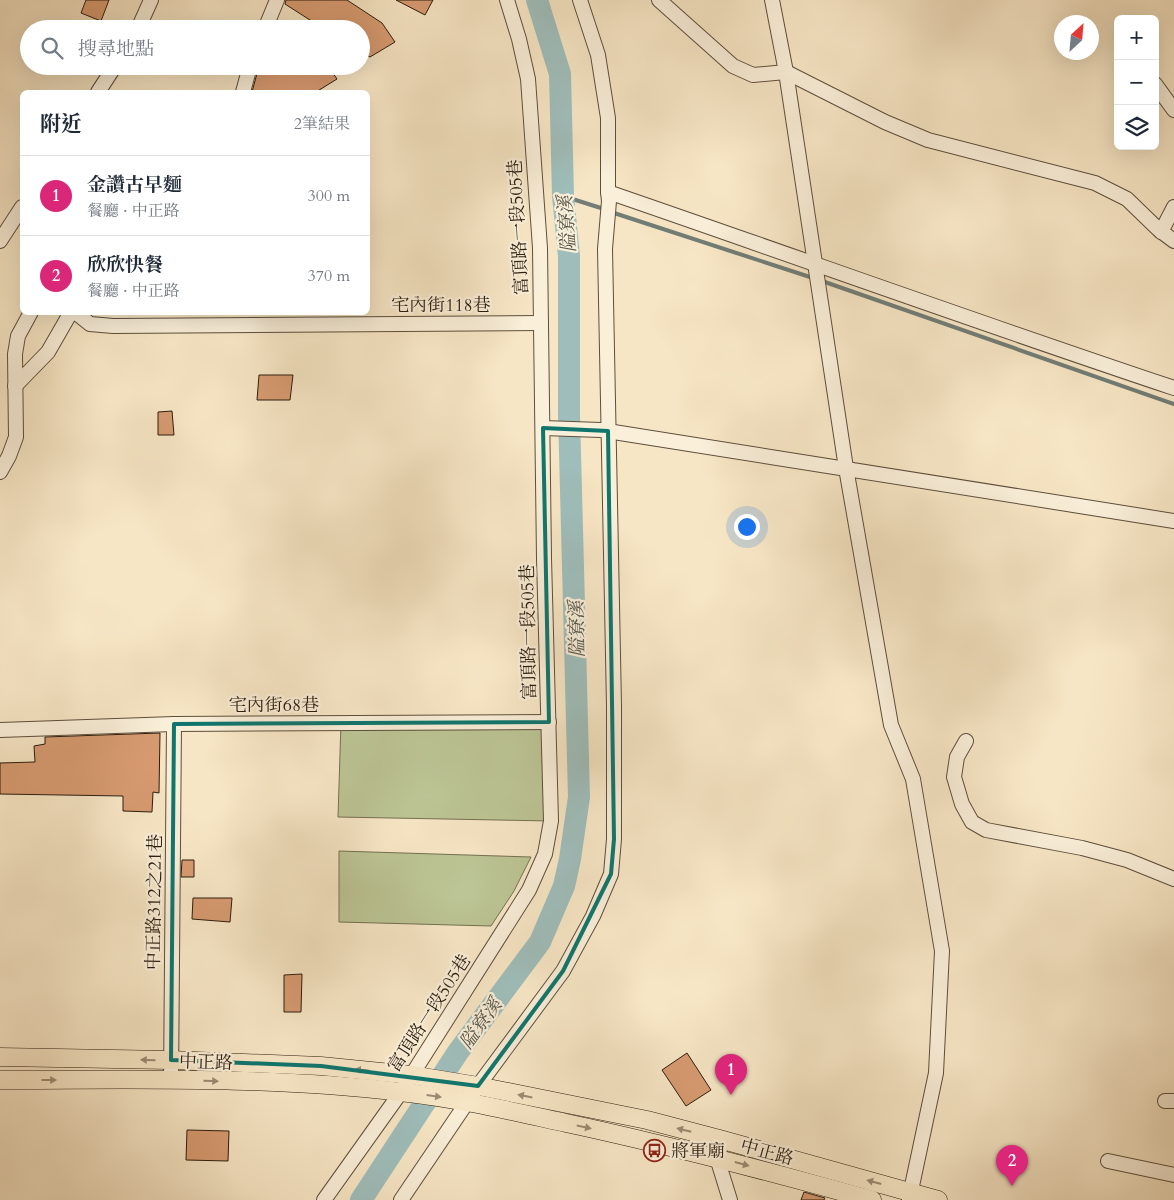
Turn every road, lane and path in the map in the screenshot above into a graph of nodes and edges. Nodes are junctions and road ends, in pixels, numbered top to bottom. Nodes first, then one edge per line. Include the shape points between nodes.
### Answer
1 (151, 0) edge
2 (277, 0) edge
3 (507, 0) edge
4 (580, 0) edge
5 (659, 0) edge
6 (772, 0) edge
7 (142, 20) edge
8 (269, 20) edge
9 (786, 72) junction
10 (109, 75) edge
11 (248, 75) edge
12 (1159, 89) edge
13 (99, 90) edge
14 (244, 90) edge
15 (1174, 110) edge
16 (608, 202) junction
17 (1174, 207) edge
18 (20, 210) edge
19 (1161, 232) junction
20 (0, 241) edge
21 (1174, 241) edge
22 (817, 271) junction
23 (29, 315) edge
24 (71, 315) edge
25 (77, 315) edge
26 (542, 323) junction
27 (15, 386) junction
28 (1174, 388) edge
29 (548, 428) junction
30 (604, 430) junction
31 (846, 468) junction
32 (0, 472) edge
33 (1174, 521) edge
34 (549, 722) junction
35 (174, 724) junction
36 (0, 730) edge
37 (966, 741) dead end
38 (1174, 879) edge
39 (0, 1057) edge
40 (171, 1060) junction
41 (411, 1075) junction
42 (0, 1080) edge
43 (171, 1080) junction
44 (478, 1086) junction
45 (400, 1092) junction
46 (468, 1101) junction
47 (723, 1140) junction
48 (718, 1158) junction
49 (1108, 1161) dead end
50 (1174, 1176) edge
51 (910, 1196) edge
52 (324, 1200) edge
53 (401, 1200) edge
54 (730, 1200) edge
55 (872, 1200) edge
56 (938, 1200) edge

1 - 7 street
2 - 8 street
3 - 26 street, 富頂路一段505巷 via 528,79
4 - 16 street via 598,55 608,118
5 - 9 street via 733,66 753,75
6 - 9 street
9 - 19 street via 928,140 1095,184 1128,199
9 - 22 street
10 - 13 street
11 - 14 street
12 - 15 street
16 - 22 street
16 - 30 street
17 - 19 street
18 - 20 street
19 - 21 street
22 - 28 street
22 - 31 street
23 - 27 street via 18,336
24 - 27 street via 48,352
25 - 26 street, 宅內街118巷 via 90,324 113,326
26 - 29 street, 富頂路一段505巷
27 - 32 street via 16,437
29 - 30 street
29 - 34 street, 富頂路一段505巷 via 544,558
30 - 31 street
30 - 44 street via 614,706 614,839 610,874 593,916 563,971
31 - 33 street
31 - 51 street via 891,725 913,779 942,951 936,1073
34 - 35 street, 宅內街68巷
34 - 41 street, 富頂路一段505巷 via 551,820 545,854 529,890
35 - 36 street, 宅內街68巷
35 - 40 street, 中正路312之21巷
37 - 38 street via 957,757 954,777 962,804 972,822 986,830 1082,848 1126,860
40 -> 39 main road, 中正路
41 -> 40 main road, 中正路 via 321,1066
40 - 43 street, 中正路312之21巷
41 - 44 main road, 中正路
41 - 45 street, 富頂路一段505巷
42 -> 43 main road, 中正路
43 -> 45 main road, 中正路 via 320,1084
44 - 46 street
47 -> 44 main road, 中正路 via 647,1120
45 -> 46 main road, 中正路
45 - 52 street, 富頂路一段505巷
46 -> 48 main road, 中正路
46 - 53 street
47 - 48 street
51 -> 47 main road, 中正路
48 - 54 street
48 -> 55 main road, 中正路
49 - 50 street
51 - 56 main road, 中正路

